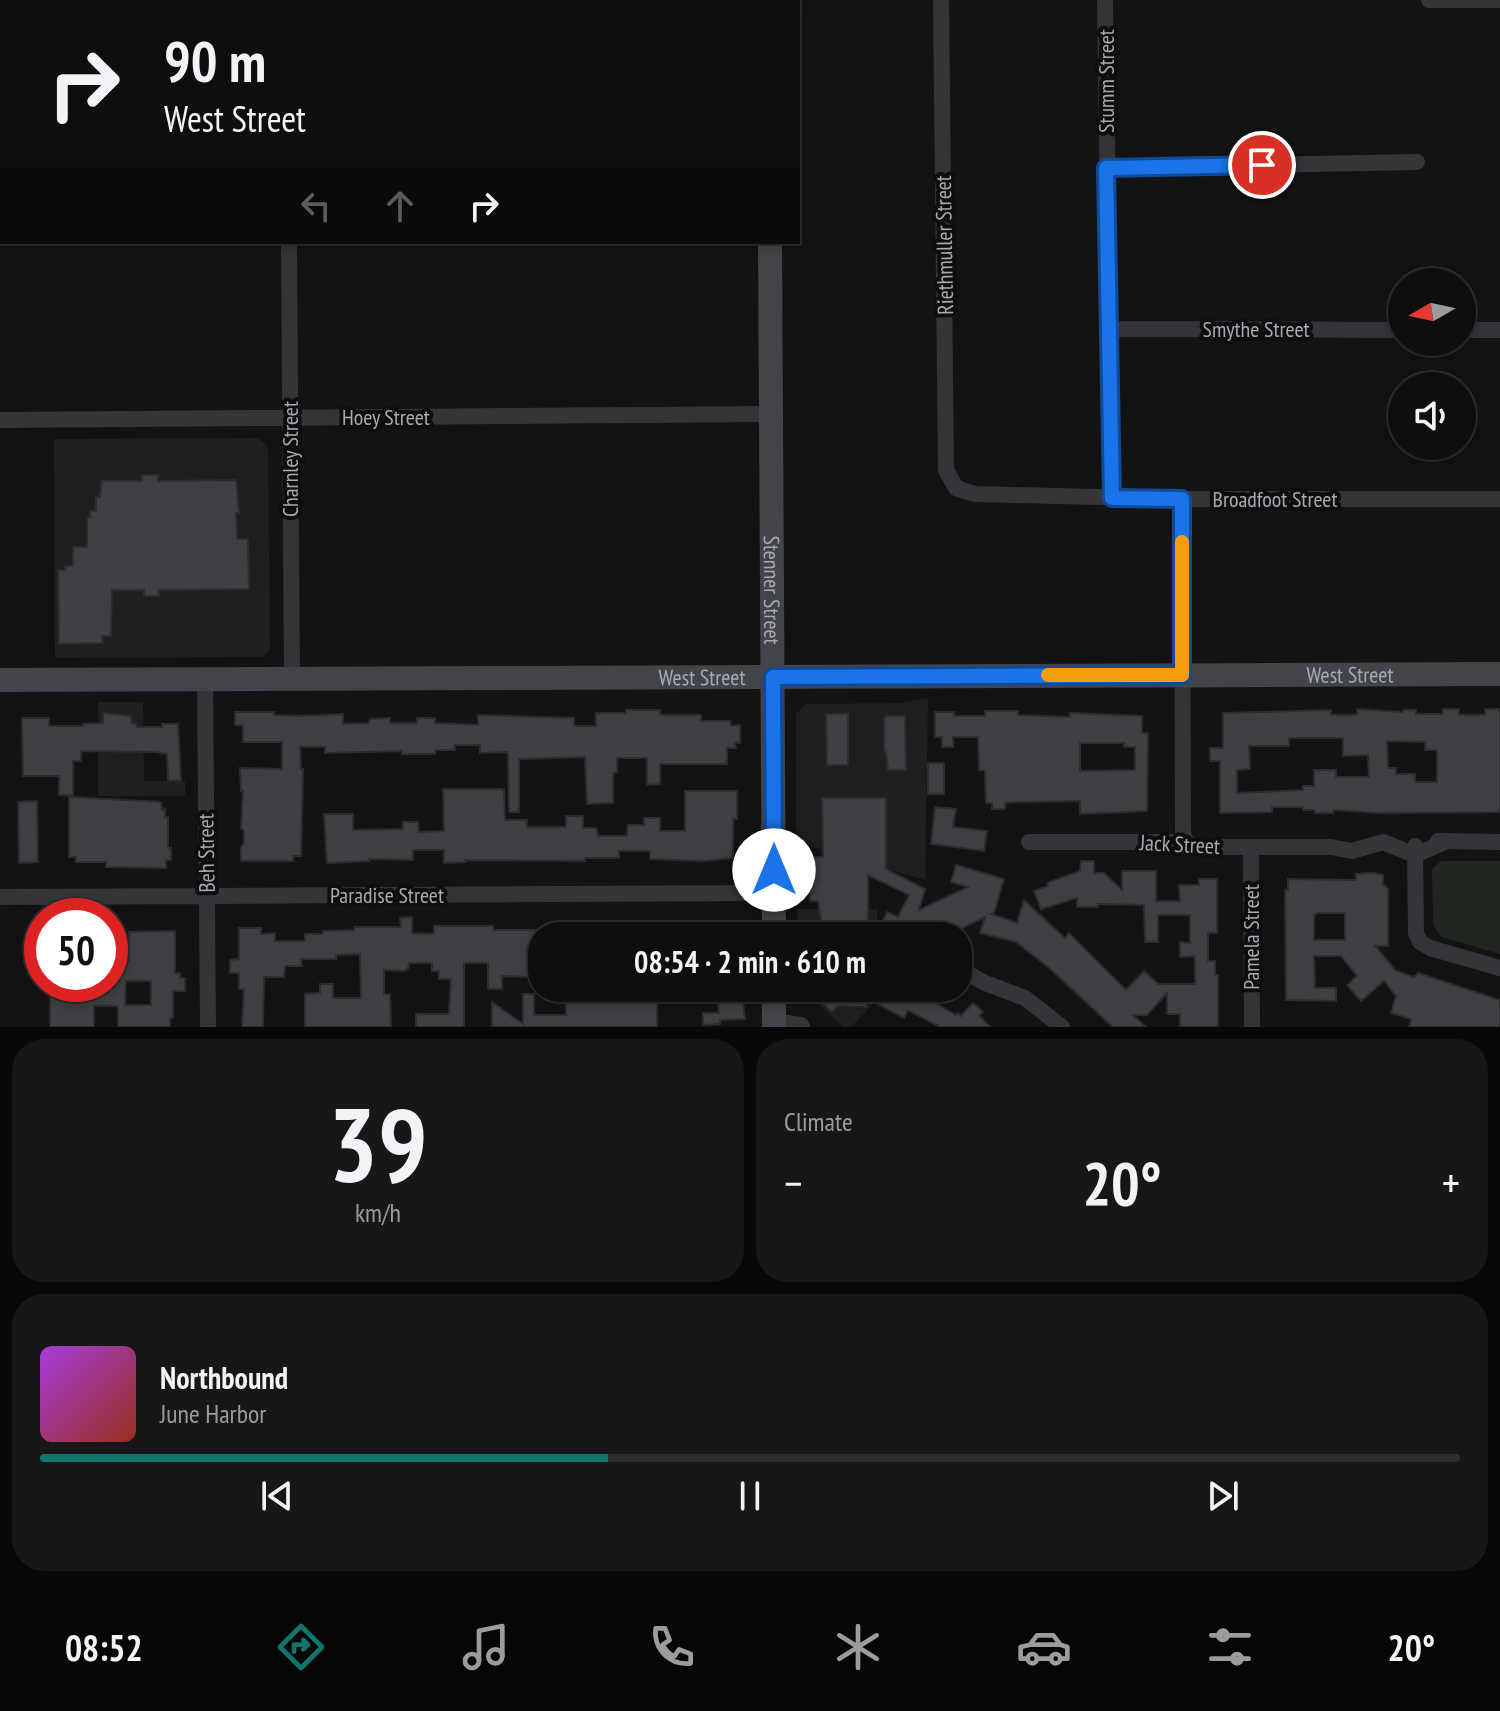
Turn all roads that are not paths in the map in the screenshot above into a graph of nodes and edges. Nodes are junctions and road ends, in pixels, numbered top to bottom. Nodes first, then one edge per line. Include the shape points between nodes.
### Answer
1 (941, 0) edge
2 (1105, 0) edge
3 (1429, 0) edge
4 (1476, 0) edge
5 (1499, 0) edge
6 (1417, 162) dead end
7 (1106, 168) junction
8 (289, 244) edge
9 (770, 244) edge
10 (1110, 329) junction
11 (1388, 330) edge
12 (1476, 330) edge
13 (1500, 330) edge
14 (772, 414) junction
15 (290, 418) junction
16 (0, 420) edge
17 (956, 488) joint
18 (1112, 498) junction
19 (1182, 499) junction
20 (1500, 499) edge
21 (1500, 674) edge
22 (1182, 675) junction
23 (292, 677) junction
24 (773, 677) junction
25 (205, 678) junction
26 (0, 680) edge
27 (1029, 842) dead end
28 (1186, 842) junction
29 (1500, 842) edge
30 (1251, 847) junction
31 (1415, 850) junction
32 (774, 893) junction
33 (207, 895) junction
34 (0, 897) edge
35 (774, 922) edge
36 (1500, 968) edge
37 (972, 976) edge
38 (774, 1002) edge
39 (774, 1025) edge
40 (208, 1027) edge
41 (800, 1027) edge
42 (1062, 1027) edge
43 (1252, 1027) edge

1 - 17 street, Riethmuller Street via 946,470
2 - 7 street, Stumm Street
3 - 4 street
4 - 5 street
6 - 7 street
7 - 10 street, Stumm Street
8 - 15 street, Charnley Street
9 - 14 main road, Stenner Street
10 - 11 street, Smythe Street
10 - 18 street, Stumm Street
12 - 13 street
14 - 15 street, Hoey Street
14 - 24 main road, Stenner Street
15 - 16 street, Hoey Street
15 - 23 street, Charnley Street
17 - 18 street, Broadfoot Street via 975,494
18 - 19 street, Broadfoot Street
19 - 20 street, Broadfoot Street
19 - 22 street
21 - 22 main road, West Street
22 - 24 main road, West Street
22 - 28 street
23 - 24 main road, West Street
23 - 25 main road, West Street
24 - 32 main road, Stenner Street
25 - 26 main road, West Street
25 - 33 street, Beh Street
27 - 28 street, Jack Street
28 - 30 street, Jack Street via 1197,847
29 - 31 street, Jack Street via 1428,841
30 - 31 street, Jack Street via 1352,851 1401,841
30 - 43 street, Pamela Street
31 - 36 street via 1420,942
32 - 33 street, Paradise Street
32 - 35 main road, Stenner Street
33 - 34 street, Paradise Street
33 - 40 street, Beh Street
37 - 42 street via 1025,998
38 - 39 main road
39 - 41 street

